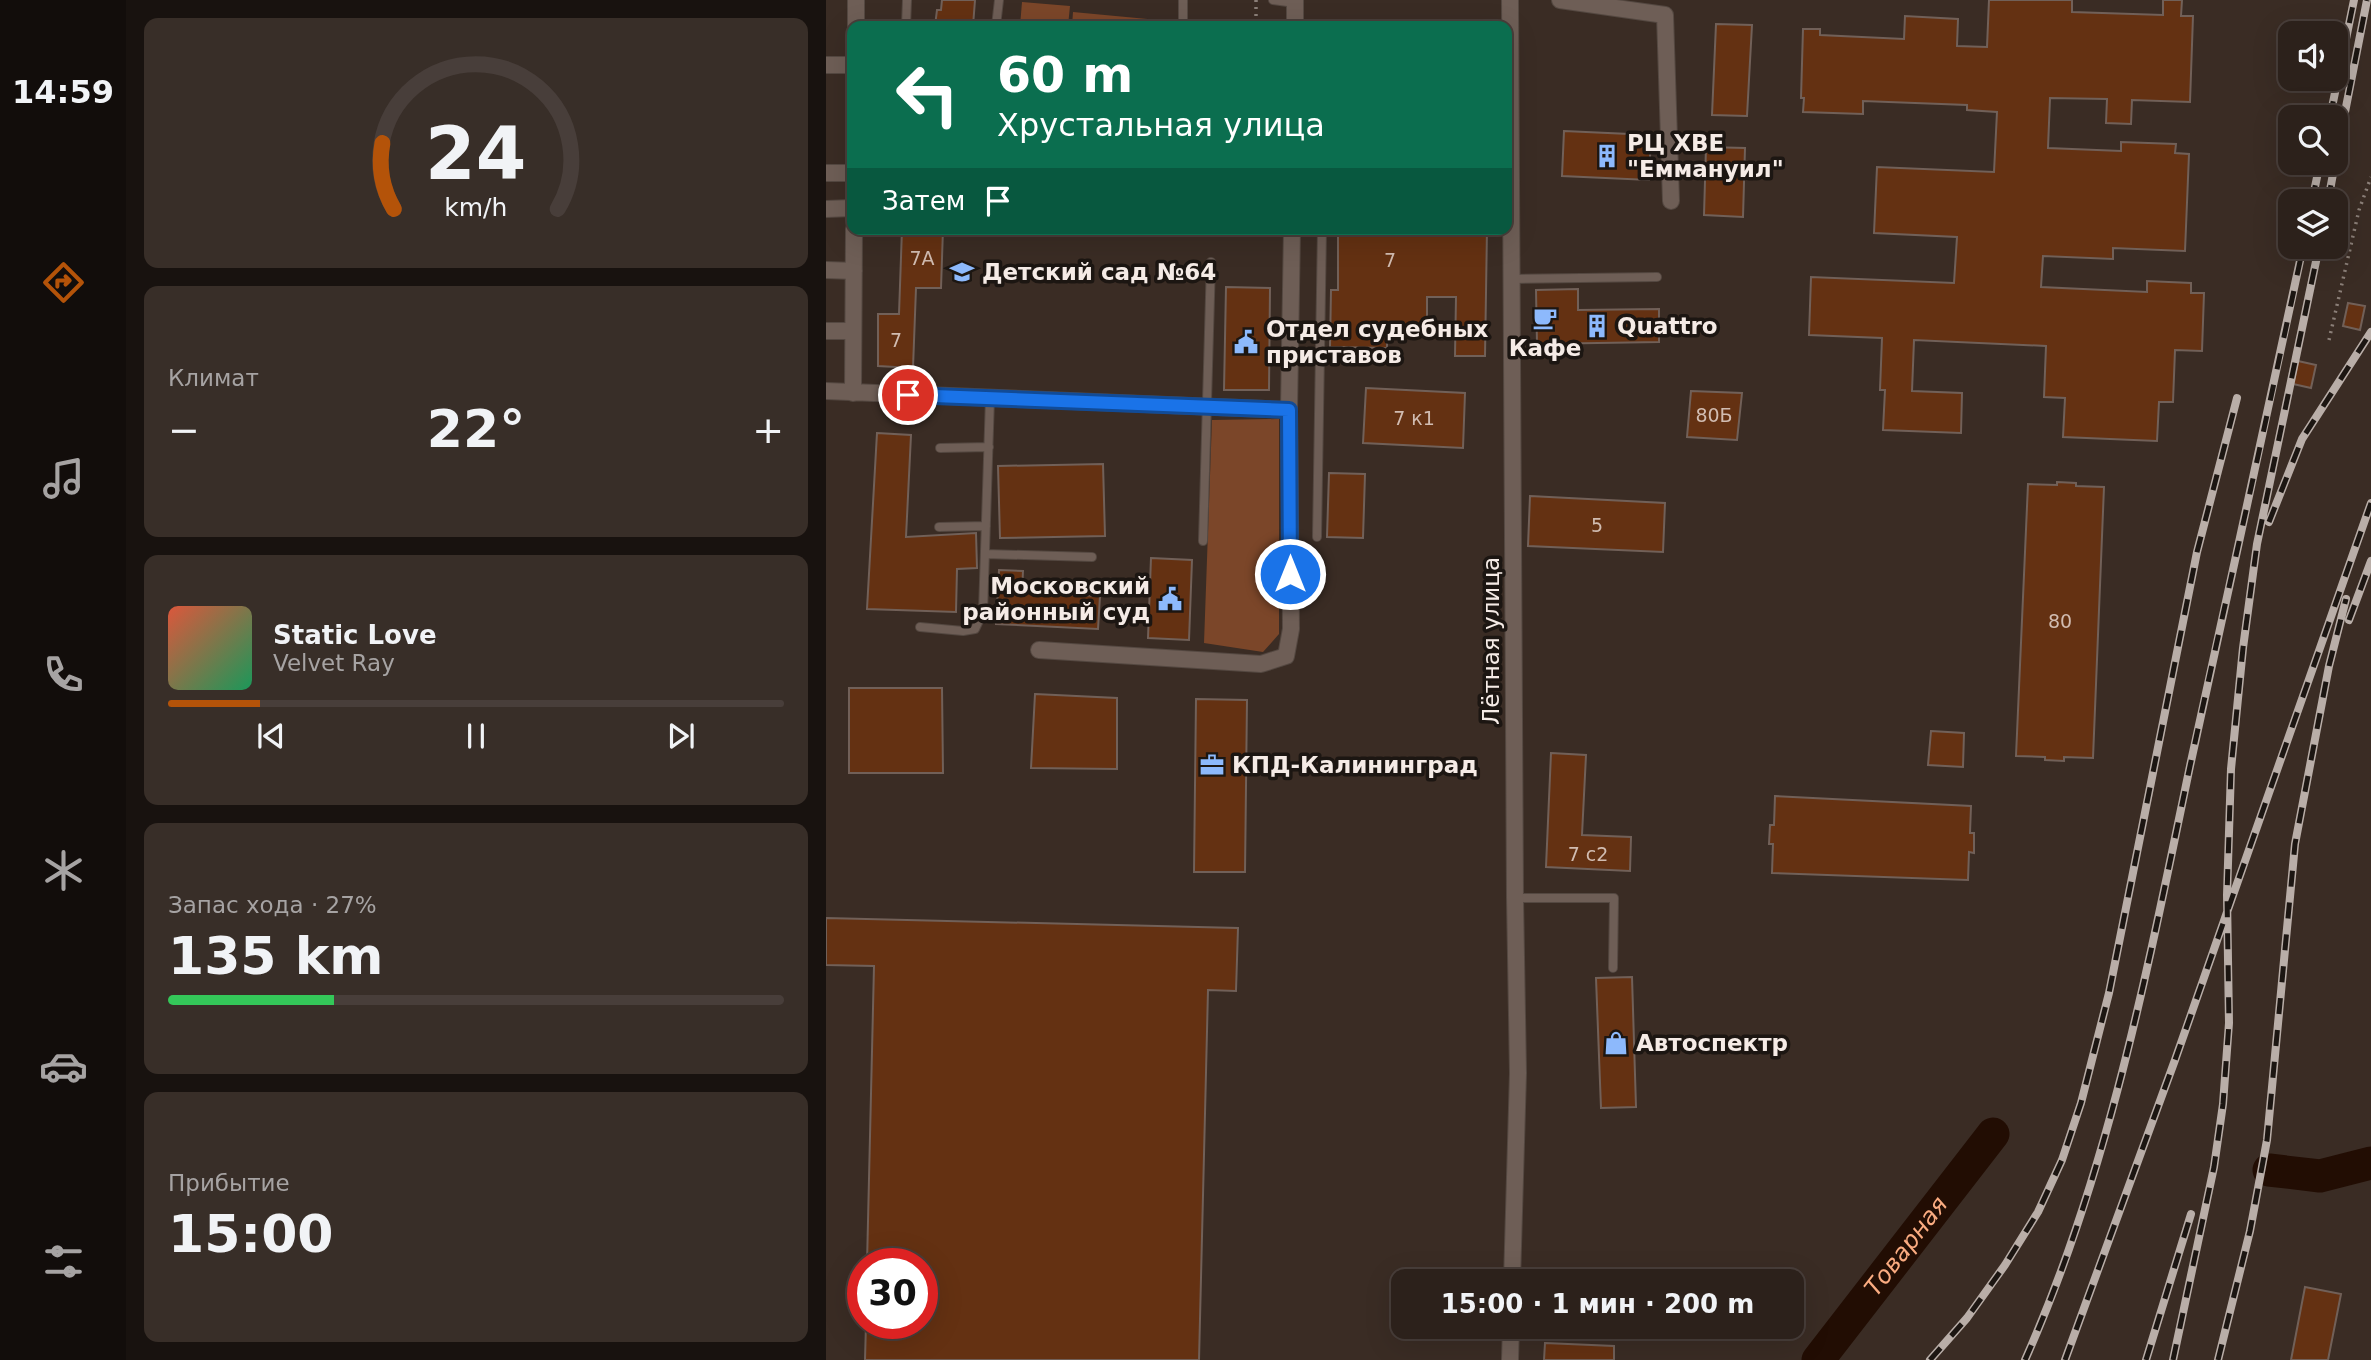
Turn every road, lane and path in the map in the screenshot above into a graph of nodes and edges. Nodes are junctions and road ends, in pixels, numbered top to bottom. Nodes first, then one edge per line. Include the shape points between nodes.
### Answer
1 (856, 0) edge
2 (907, 0) edge
3 (999, 0) edge
4 (1183, 0) edge
5 (1256, 0) edge
6 (1273, 0) edge
7 (1510, 0) edge
8 (1560, 0) edge
9 (1295, 1) edge
10 (856, 21) edge
11 (906, 21) edge
12 (997, 21) edge
13 (1183, 21) edge
14 (1256, 21) edge
15 (1295, 21) edge
16 (1510, 21) edge
17 (826, 65) edge
18 (847, 65) edge
19 (826, 173) edge
20 (847, 173) edge
21 (2371, 177) edge
22 (1671, 201) dead end
23 (847, 208) edge
24 (826, 209) edge
25 (854, 235) edge
26 (1292, 235) edge
27 (1322, 235) edge
28 (1512, 235) edge
29 (1211, 262) dead end
30 (826, 270) edge
31 (854, 271) junction
32 (1657, 277) dead end
33 (1512, 279) junction
34 (826, 331) edge
35 (853, 331) junction
36 (2329, 340) dead end
37 (826, 391) edge
38 (852, 393) junction
39 (990, 398) junction
40 (1208, 406) junction
41 (1289, 410) junction
42 (989, 447) junction
43 (940, 448) dead end
44 (986, 526) junction
45 (939, 527) dead end
46 (1317, 537) dead end
47 (1203, 541) dead end
48 (985, 554) junction
49 (1092, 557) dead end
50 (920, 627) dead end
51 (1040, 650) dead end
52 (1515, 898) junction
53 (1614, 968) dead end
54 (1512, 1269) edge
55 (1511, 1339) edge
56 (1510, 1360) edge

1 - 10 street
2 - 11 lane
3 - 12 lane
4 - 13 lane
5 - 14 path
6 - 9 lane
7 - 16 street, Лётная улица
8 - 22 street via 1665,15
9 - 15 street
17 - 18 street
19 - 20 street
21 - 36 path
23 - 24 street
25 - 31 street
26 - 41 street
27 - 46 lane
28 - 33 street, Лётная улица
29 - 40 lane
30 - 31 street
31 - 35 street
32 - 33 lane
33 - 52 street, Лётная улица
34 - 35 street
35 - 38 street
37 - 38 street
38 - 39 street
39 - 40 street
39 - 42 lane
40 - 41 street
40 - 47 lane
41 - 51 street via 1291,629 1286,656 1261,664
42 - 43 lane
42 - 44 lane
44 - 45 lane
44 - 48 lane
48 - 49 lane
48 - 50 lane via 983,612 975,629
52 - 53 lane via 1614,898
52 - 54 street, Лётная улица via 1518,1073
55 - 56 street

